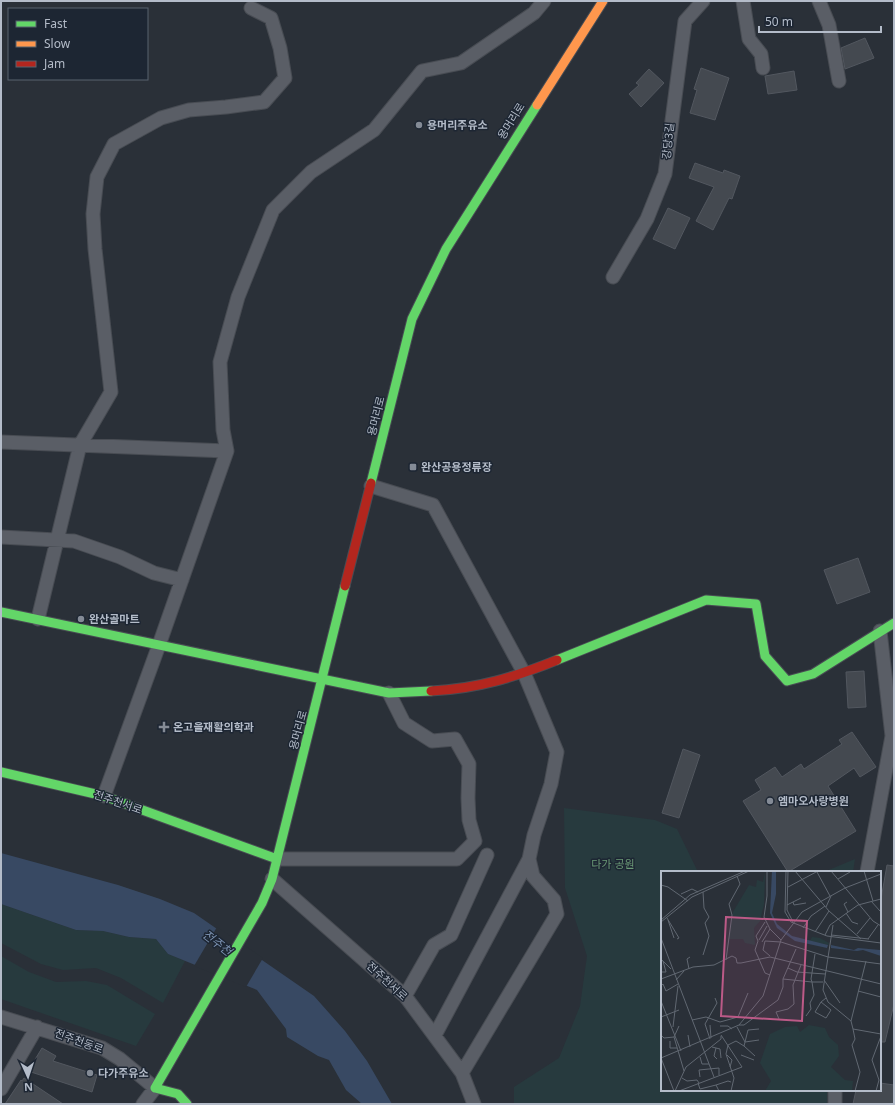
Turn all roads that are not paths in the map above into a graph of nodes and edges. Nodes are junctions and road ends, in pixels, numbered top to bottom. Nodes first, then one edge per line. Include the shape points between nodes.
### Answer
1 (544, 1) edge
2 (603, 1) edge
3 (703, 1) edge
4 (742, 1) edge
5 (819, 1) edge
6 (251, 8) dead end
7 (763, 68) dead end
8 (839, 81) dead end
9 (613, 277) dead end
10 (1, 442) edge
11 (80, 445) junction
12 (226, 451) junction
13 (371, 486) junction
14 (1, 537) edge
15 (56, 541) junction
16 (182, 580) junction
17 (1, 612) edge
18 (38, 619) junction
19 (894, 623) edge
20 (880, 631) junction
21 (159, 646) junction
22 (524, 673) junction
23 (323, 680) junction
24 (389, 693) junction
25 (1, 772) edge
26 (104, 796) junction
27 (487, 855) dead end
28 (277, 858) junction
29 (529, 859) junction
30 (867, 871) edge
31 (272, 879) junction
32 (405, 996) junction
33 (1, 1017) edge
34 (37, 1027) junction
35 (435, 1035) junction
36 (462, 1073) junction
37 (1, 1089) edge
38 (835, 1091) edge
39 (158, 1094) junction
40 (143, 1104) edge
41 (187, 1104) edge
42 (474, 1104) edge
43 (835, 1104) edge

1 - 12 street via 534,13 461,63 422,71 374,130 311,172 273,210 238,297 220,362
2 - 13 street, 용머리로 via 446,249 415,312
3 - 9 street, 강당3길 via 685,21 665,174 647,219
4 - 7 street via 750,39 761,54
5 - 8 street via 829,25
6 - 11 street via 271,18 285,78 264,102 189,110 161,118 114,144 97,177 93,214 95,249 111,392
10 - 11 street
11 - 12 street
11 - 15 street
12 - 16 street
13 - 22 street via 433,505
13 - 23 street, 용머리로
14 - 15 street
15 - 16 street via 74,541 120,557 154,573
15 - 18 street
16 - 21 street
17 - 18 street
18 - 21 street
19 - 20 street
20 - 22 street via 813,674 787,681 765,656 756,604 706,600
20 - 30 street via 892,736
21 - 23 street
21 - 26 street
22 - 24 street via 455,690
22 - 29 street via 557,752 551,784
23 - 24 street
23 - 28 street, 용머리로
24 - 28 street via 404,723 432,740 455,739 469,764 469,820 475,841 458,859
25 - 26 street, 전주천서로
26 - 28 street, 전주천서로
27 - 32 street via 451,935 434,945
28 - 31 street, 용머리로
29 - 35 street
29 - 36 street via 533,876 554,900 557,914
31 - 32 street, 전주천서로
31 - 39 street, 용머리로 via 262,903 170,1064
32 - 35 street, 전주천서로
33 - 34 street, 전주천동로
34 - 37 street
34 - 39 street, 전주천동로 via 102,1048 120,1059
35 - 36 street, 전주천서로
36 - 42 street, 전주천서로
38 - 43 street
39 - 40 street
39 - 41 street, 전주천동로 via 178,1094

